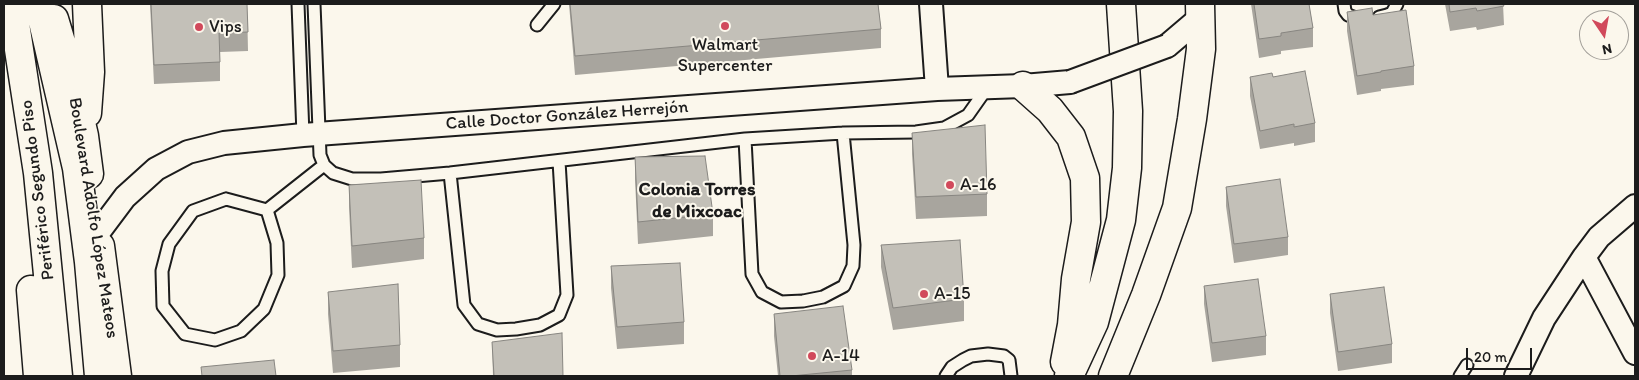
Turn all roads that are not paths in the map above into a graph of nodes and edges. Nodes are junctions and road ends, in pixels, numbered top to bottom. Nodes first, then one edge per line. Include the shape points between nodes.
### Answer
1 (12, 4) edge
2 (39, 4) edge
3 (48, 4) edge
4 (87, 4) edge
5 (298, 4) edge
6 (314, 4) edge
7 (554, 4) edge
8 (931, 4) edge
9 (1121, 4) edge
10 (1344, 4) edge
11 (1397, 4) edge
12 (1200, 11) edge
13 (537, 25) dead end
14 (4, 47) edge
15 (1023, 86) junction
16 (987, 88) junction
17 (936, 89) junction
18 (843, 133) junction
19 (311, 134) junction
20 (84, 136) junction
21 (745, 139) junction
22 (559, 161) junction
23 (324, 165) junction
24 (450, 173) junction
25 (1635, 206) edge
26 (267, 210) junction
27 (98, 233) junction
28 (1584, 257) junction
29 (1635, 353) edge
30 (1467, 365) dead end
31 (38, 376) edge
32 (58, 376) edge
33 (100, 376) edge
34 (117, 376) edge
35 (946, 376) edge
36 (1011, 376) edge
37 (1063, 376) edge
38 (1069, 376) edge
39 (1113, 376) edge
40 (1460, 376) edge
41 (1516, 376) edge

1 - 32 main road, Periférico Segundo Piso via 38,173
2 - 33 main road via 77,168
3 - 20 main road, Boulevard Adolfo López Mateos via 67,62
4 - 20 main road via 90,97
5 - 19 lane
6 - 19 lane
7 - 13 lane
8 - 17 street
9 - 38 main road via 1128,111 1127,168 1121,220 1094,322
10 - 11 lane via 1348,15 1364,20 1388,15
12 - 15 street, Calle Doctor González Herrejón, bridge via 1167,46 1070,82
12 - 39 main road via 1201,49 1178,208
14 - 31 main road via 23,175
15 - 16 street, Calle Doctor González Herrejón
15 - 37 main road via 1050,110 1070,137 1084,178 1086,222
16 - 17 street, Calle Doctor González Herrejón
16 - 18 lane via 968,115 944,128 916,132
17 - 19 street, Calle Doctor González Herrejón
18 - 21 lane
18 - 21 lane via 854,245 853,266 844,286 823,297 803,301 781,302 774,299 762,292 752,274
19 - 23 lane
19 - 27 street, Calle Doctor González Herrejón via 224,143 188,152 156,169 125,197
20 - 27 main road, Boulevard Adolfo López Mateos
21 - 22 lane
22 - 24 lane
22 - 24 lane via 567,295 559,315 540,325 516,329 497,330 478,324 464,305
23 - 24 lane via 333,173 352,178
23 - 26 lane
25 - 28 street via 1599,237
26 - 26 lane via 277,243 278,275 264,309 240,332 214,340 185,334 163,306 162,271 169,244 193,211 226,199
27 - 34 main road, Boulevard Adolfo López Mateos
28 - 29 street
28 - 41 street via 1544,318
30 - 40 lane
35 - 36 lane via 963,360 988,354 1004,356

